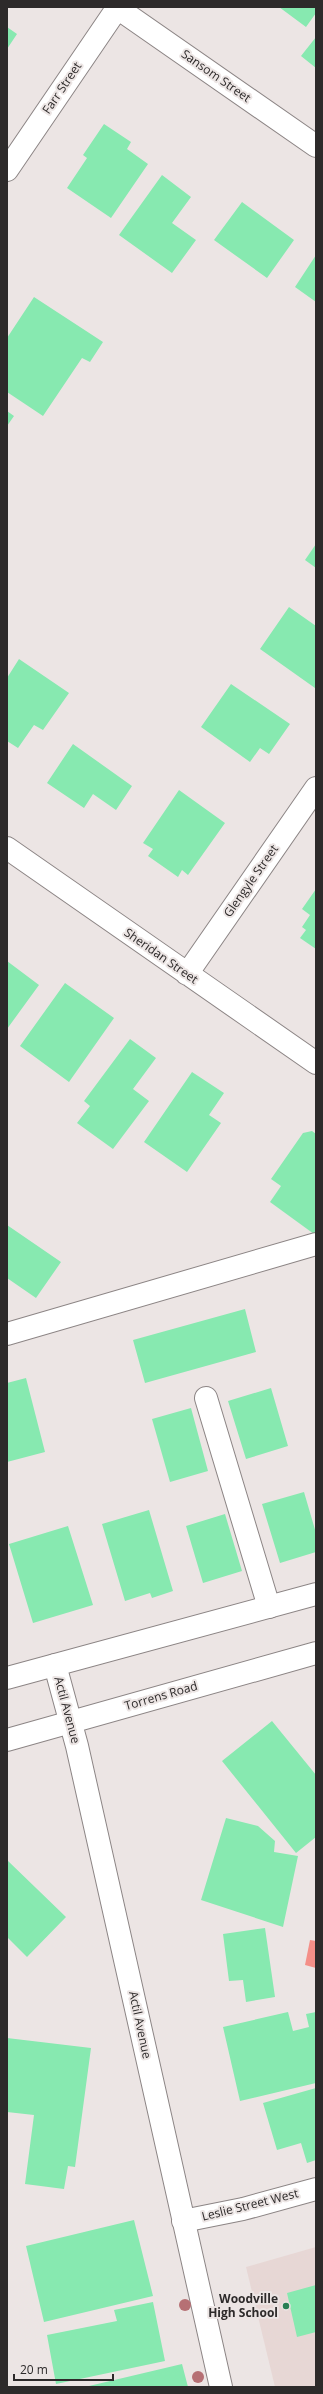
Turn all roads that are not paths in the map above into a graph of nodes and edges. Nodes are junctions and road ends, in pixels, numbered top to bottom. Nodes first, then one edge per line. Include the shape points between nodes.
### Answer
1 (117, 7) edge
2 (316, 146) edge
3 (7, 170) edge
4 (316, 788) edge
5 (7, 848) edge
6 (187, 974) junction
7 (316, 1063) edge
8 (316, 1244) edge
9 (7, 1334) edge
10 (206, 1398) dead end
11 (316, 1594) edge
12 (269, 1607) junction
13 (316, 1653) edge
14 (55, 1664) junction
15 (7, 1678) edge
16 (70, 1722) junction
17 (7, 1740) edge
18 (316, 2189) edge
19 (183, 2221) junction
20 (221, 2387) edge

1 - 2 street, Sansom Street
1 - 3 street, Farr Street
4 - 6 street, Glengyle Street
5 - 6 street, Sheridan Street
6 - 7 street, Sheridan Street
8 - 9 street
10 - 12 street
11 - 12 street
12 - 14 street
13 - 16 street, Torrens Road
14 - 15 street
14 - 16 street, Actil Avenue
16 - 17 street, Torrens Road
16 - 19 street, Actil Avenue via 124,1951
18 - 19 street, Leslie Street West via 243,2209
19 - 20 street, Actil Avenue

